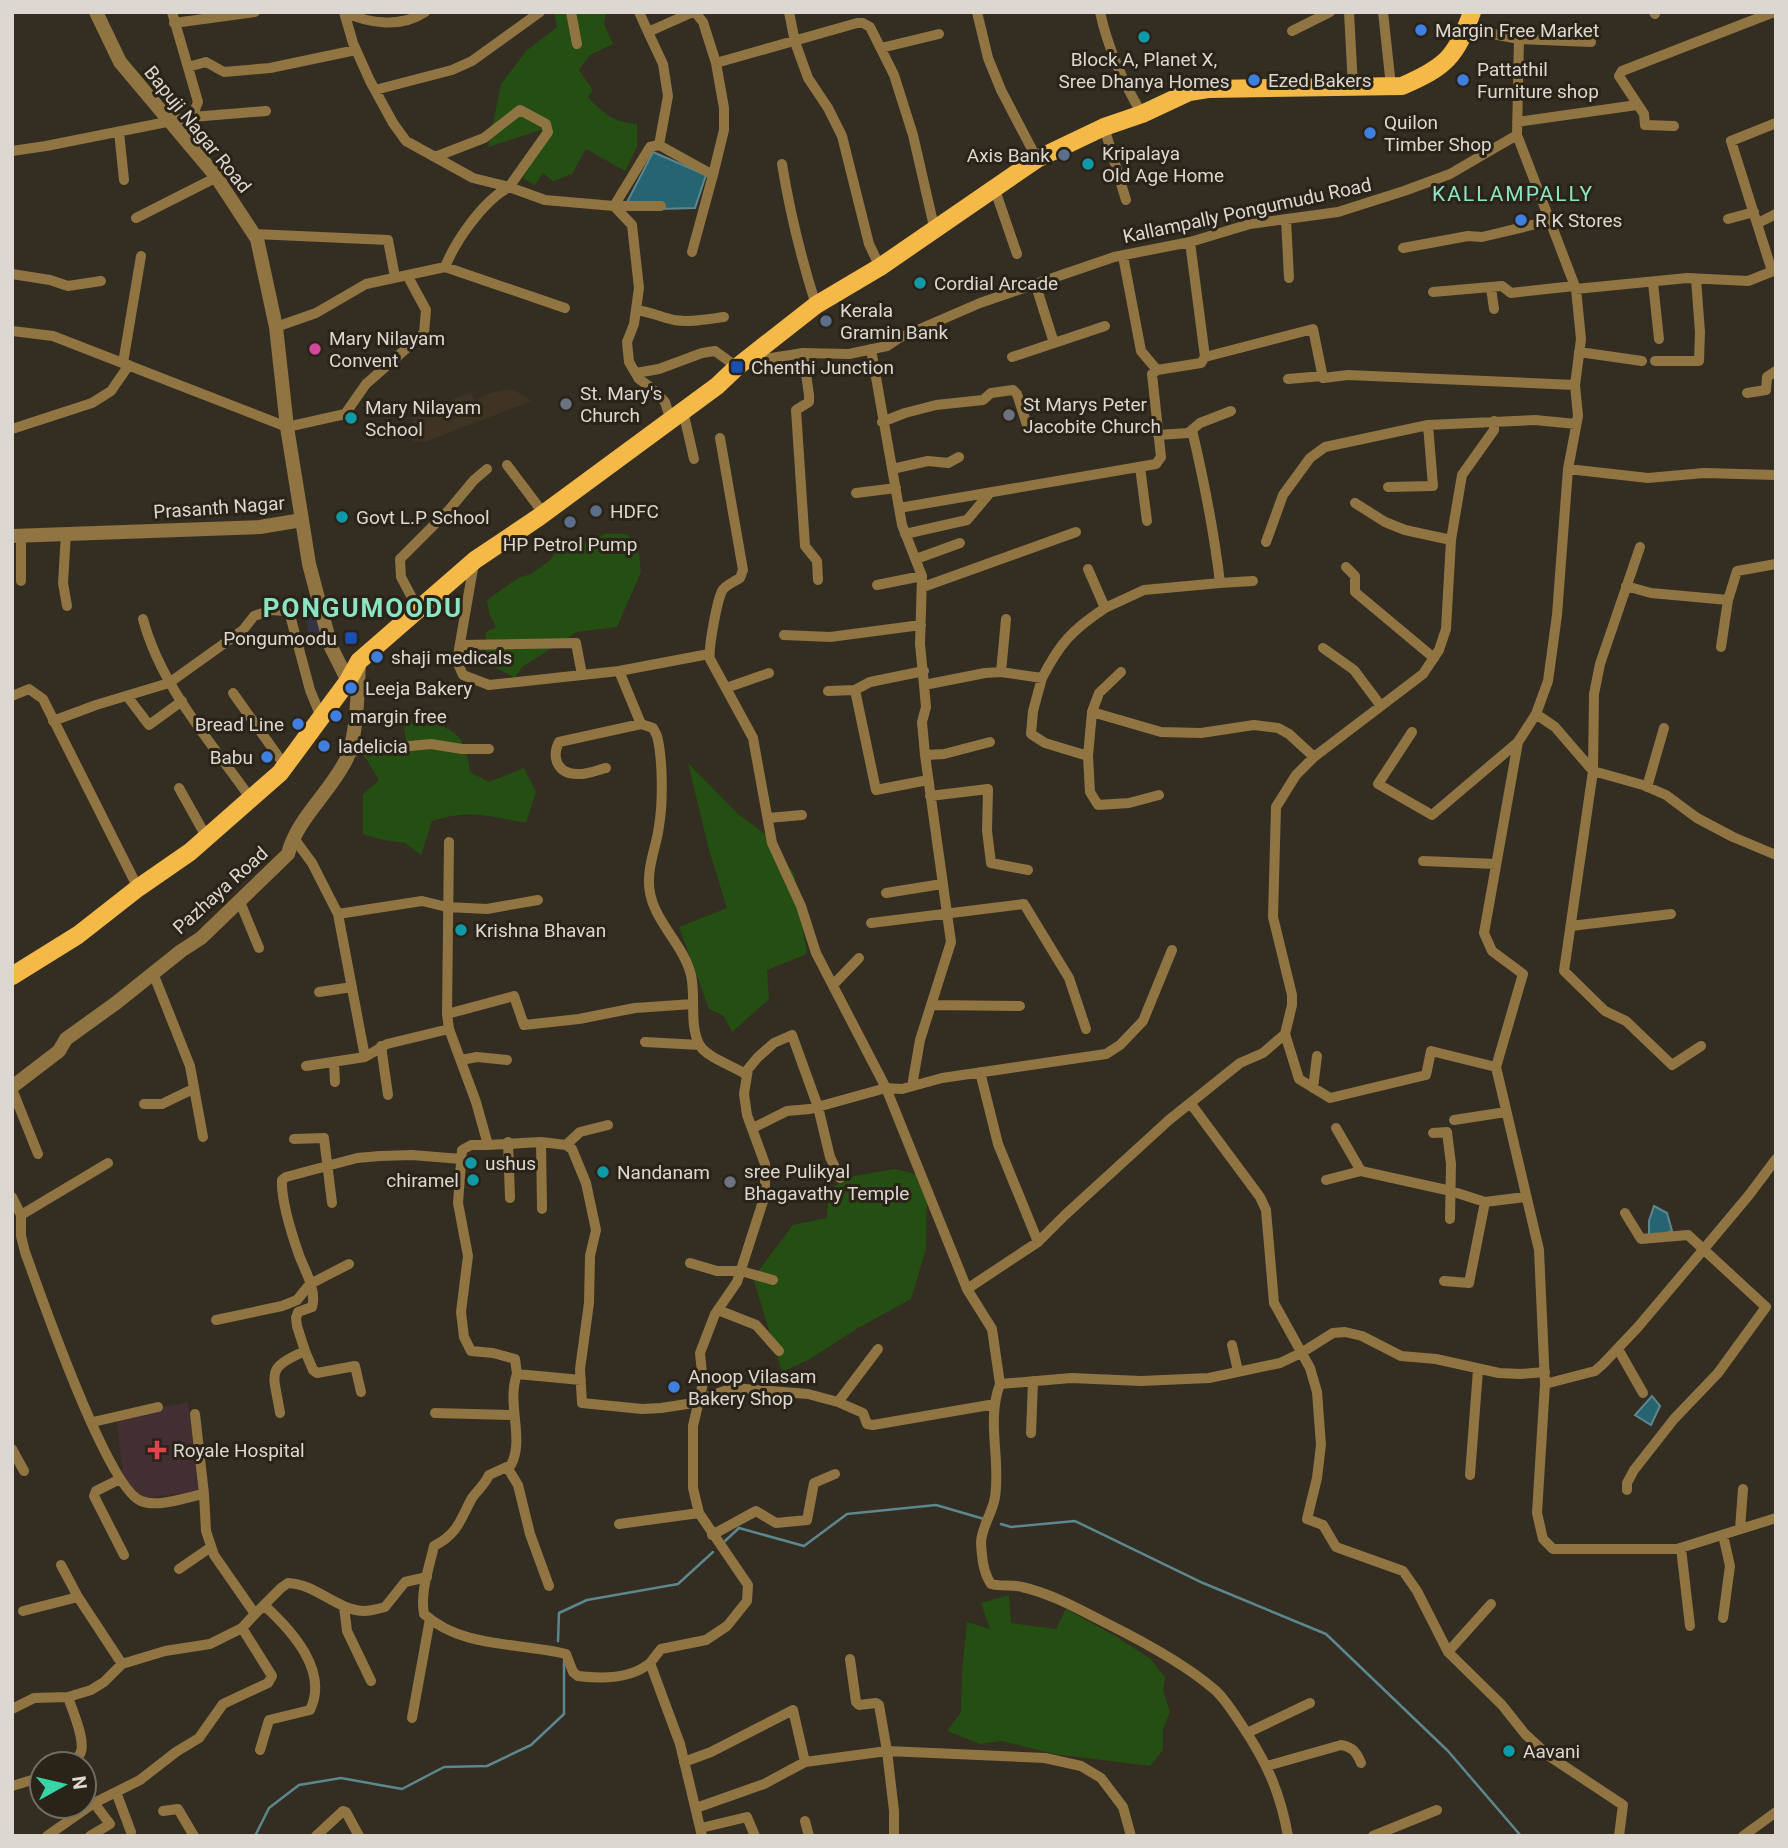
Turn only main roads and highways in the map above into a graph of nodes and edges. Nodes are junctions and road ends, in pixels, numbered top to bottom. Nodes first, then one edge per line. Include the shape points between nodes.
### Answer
1 (1469, 21) edge
2 (12, 976) edge

1 - 2 main road via 1447,61 1402,86 1189,92 1037,159 817,305 677,416 474,561 359,661 285,766 251,799 78,935

